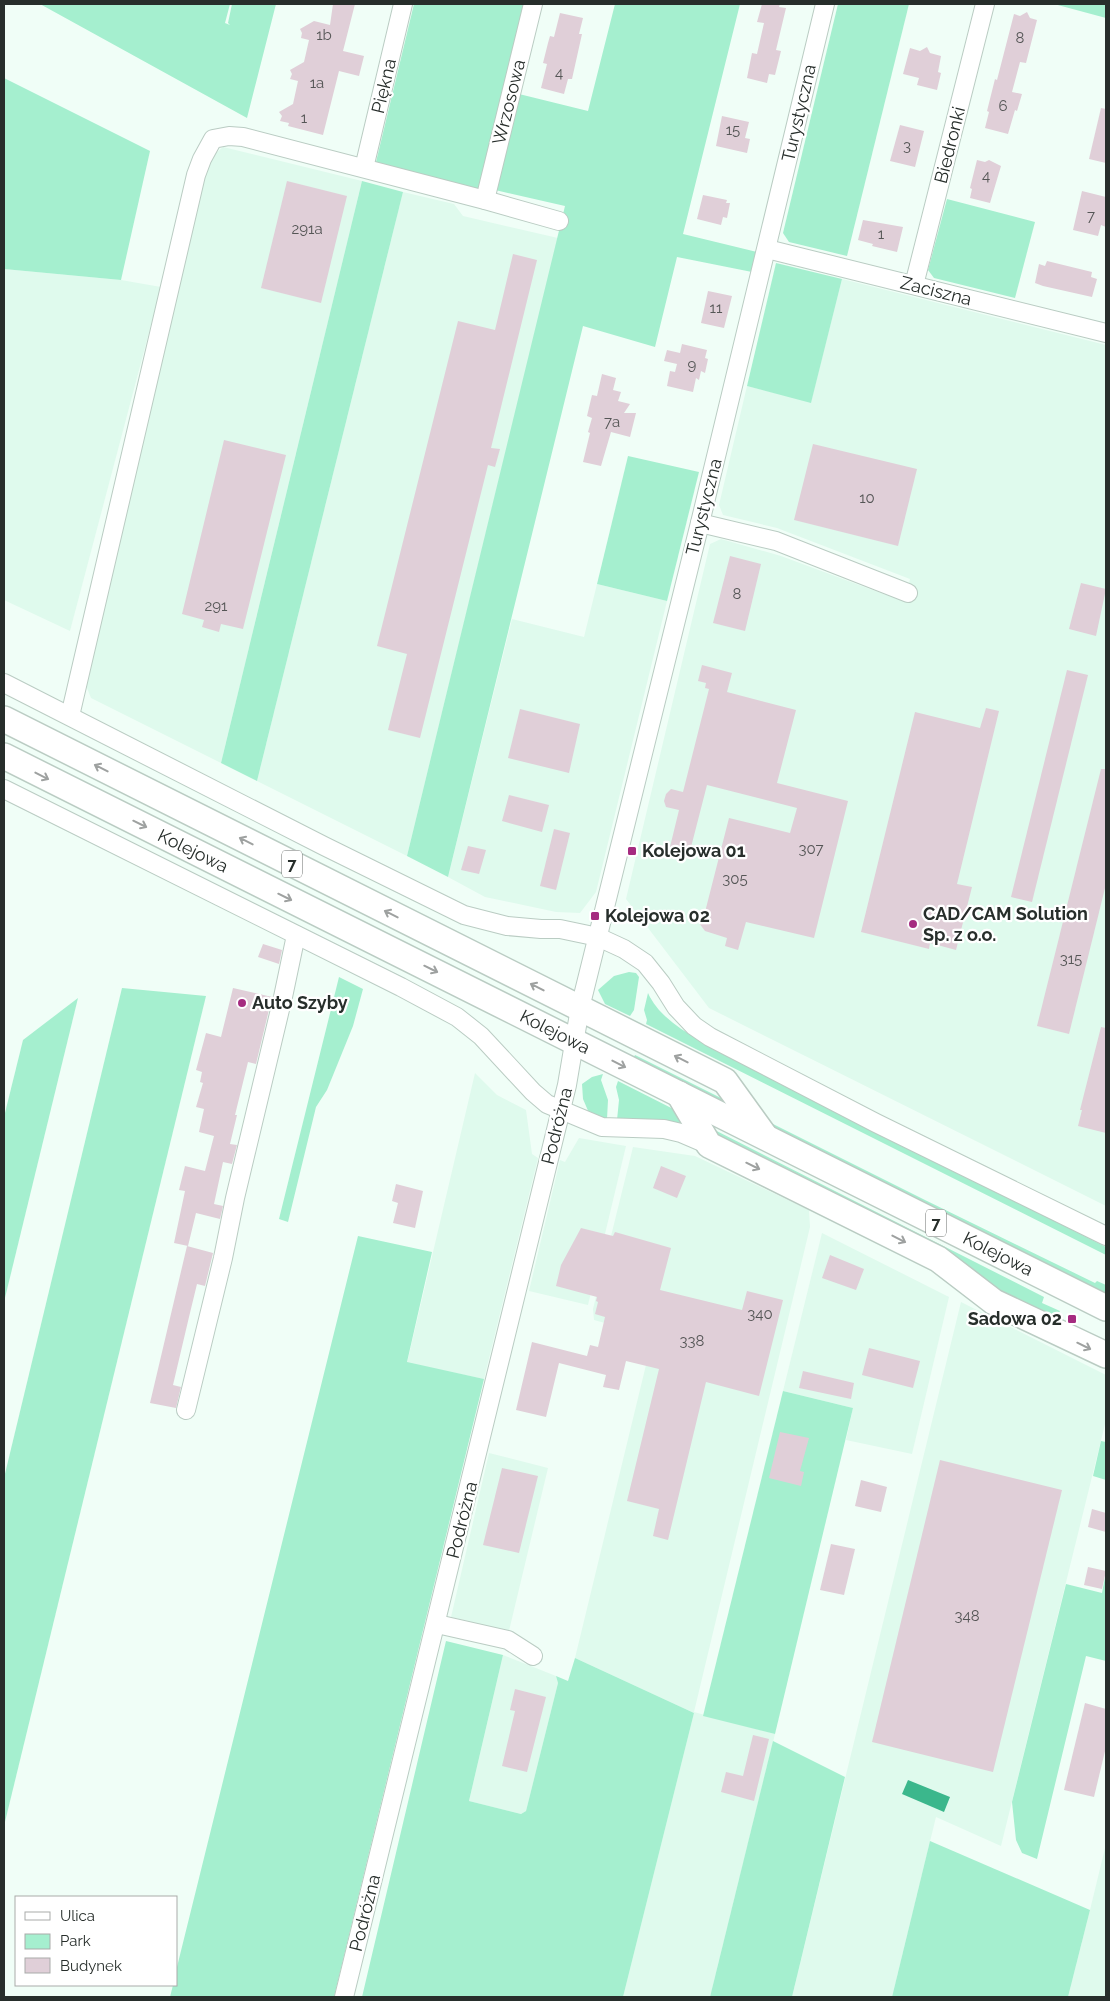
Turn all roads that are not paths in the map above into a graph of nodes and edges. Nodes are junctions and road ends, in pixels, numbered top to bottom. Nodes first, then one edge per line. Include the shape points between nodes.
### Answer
1 (403, 4) edge
2 (533, 4) edge
3 (825, 4) edge
4 (985, 4) edge
5 (364, 168) junction
6 (485, 200) junction
7 (558, 221) dead end
8 (767, 248) junction
9 (914, 285) junction
10 (1106, 332) edge
11 (700, 523) junction
12 (908, 592) dead end
13 (4, 683) edge
14 (70, 716) junction
15 (4, 719) edge
16 (4, 756) edge
17 (4, 789) edge
18 (296, 934) junction
19 (598, 937) junction
20 (580, 1008) junction
21 (575, 1042) junction
22 (678, 1094) junction
23 (560, 1110) junction
24 (765, 1137) junction
25 (709, 1145) junction
26 (1106, 1236) edge
27 (1106, 1308) edge
28 (1106, 1356) edge
29 (186, 1410) dead end
30 (437, 1624) junction
31 (533, 1656) dead end
32 (344, 1997) edge

1 - 5 street, Piękna
2 - 6 street, Wrzosowa
3 - 8 street, Turystyczna
4 - 9 street, Biedronki
5 - 6 street
5 - 14 street via 229,136 213,139 202,159
6 - 7 street
8 - 9 street, Zaciszna
8 - 11 street, Turystyczna
9 - 10 street, Zaciszna
11 - 12 street via 776,541
11 - 19 street, Turystyczna
13 - 14 street
14 - 19 street via 464,915 507,926 560,929
20 -> 15 highway, Kolejowa / 7
16 -> 21 highway, Kolejowa / 7
17 - 18 street
18 - 23 street via 457,1017 481,1036 533,1092
18 - 29 street
19 - 20 street, Turystyczna
19 - 26 street via 645,963 676,1007 710,1037
20 - 21 street, Podróżna
24 -> 20 highway, Kolejowa / 7 via 725,1081
21 -> 22 highway, Kolejowa / 7
21 - 23 street, Podróżna
22 - 24 highway, Kolejowa / 7
22 - 25 highway
23 - 25 street via 602,1127 664,1129
23 - 30 street, Podróżna
24 - 27 highway, Kolejowa / 7
25 -> 28 highway via 938,1259 994,1302
30 - 31 street via 508,1640
30 - 32 street, Podróżna

